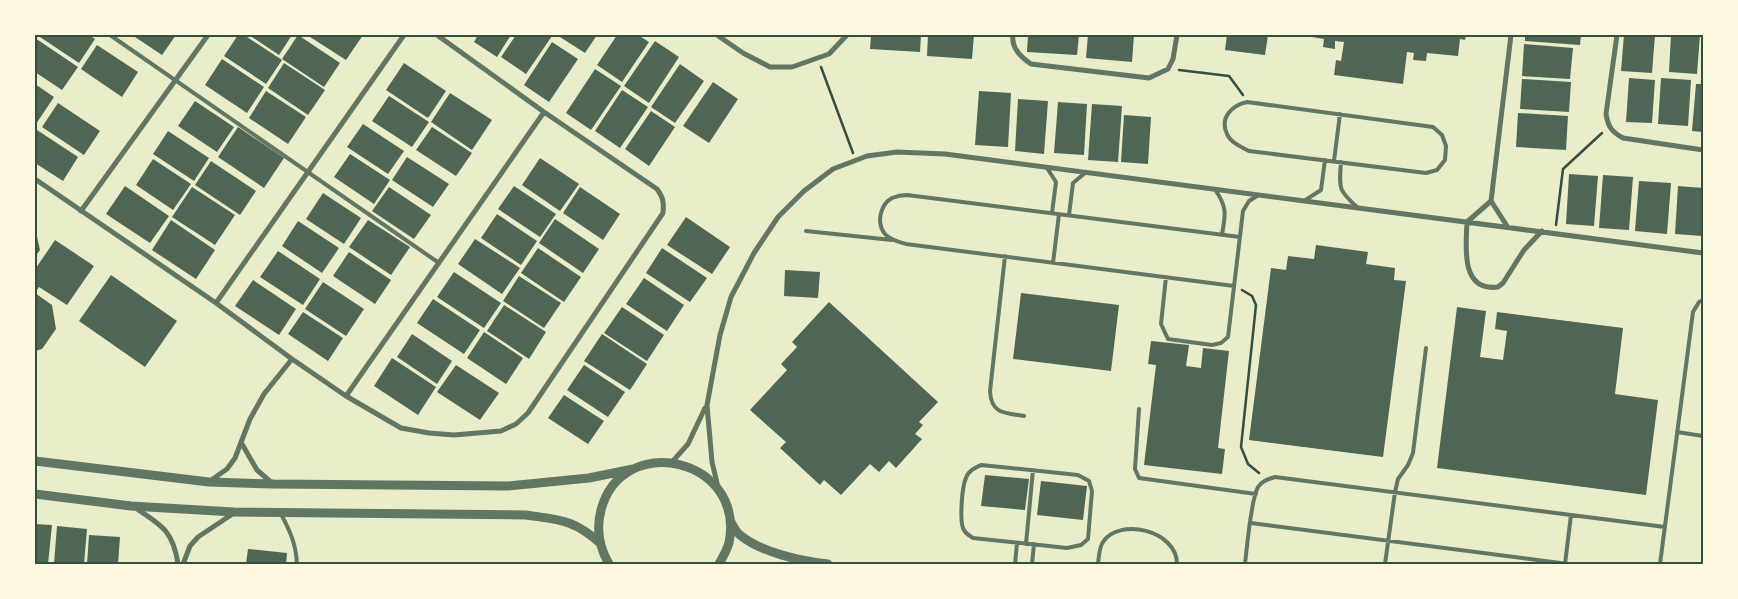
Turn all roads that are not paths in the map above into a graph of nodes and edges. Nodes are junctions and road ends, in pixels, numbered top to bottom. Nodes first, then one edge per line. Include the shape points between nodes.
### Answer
1 (110, 35) edge
2 (208, 35) edge
3 (404, 35) edge
4 (437, 35) edge
5 (717, 35) edge
6 (847, 35) edge
7 (1013, 35) edge
8 (1177, 35) edge
9 (1511, 35) edge
10 (1617, 35) edge
11 (175, 80) junction
12 (544, 112) junction
13 (1340, 114) junction
14 (1703, 150) edge
15 (1325, 160) junction
16 (1334, 161) junction
17 (1341, 162) junction
18 (1047, 168) junction
19 (308, 172) junction
20 (1085, 173) junction
21 (35, 179) edge
22 (1216, 191) junction
23 (1257, 196) junction
24 (1491, 201) junction
25 (1304, 202) junction
26 (1358, 208) junction
27 (81, 211) junction
28 (1052, 213) junction
29 (1059, 214) junction
30 (1069, 215) junction
31 (1467, 222) junction
32 (1506, 226) junction
33 (806, 231) dead end
34 (1542, 231) junction
35 (1222, 235) junction
36 (1240, 237) junction
37 (892, 240) junction
38 (1703, 253) edge
39 (1005, 256) junction
40 (439, 263) junction
41 (1054, 263) junction
42 (1166, 277) junction
43 (1234, 286) junction
44 (1703, 300) edge
45 (216, 303) junction
46 (1426, 348) dead end
47 (292, 359) junction
48 (346, 396) junction
49 (707, 405) junction
50 (1139, 409) dead end
51 (1024, 416) dead end
52 (1677, 432) junction
53 (1703, 436) edge
54 (242, 444) junction
55 (35, 461) edge
56 (672, 462) junction
57 (633, 469) junction
58 (1034, 470) junction
59 (209, 482) junction
60 (274, 484) junction
61 (718, 488) junction
62 (1394, 492) junction
63 (35, 494) edge
64 (1256, 494) junction
65 (131, 506) junction
66 (234, 512) junction
67 (281, 514) junction
68 (1571, 515) junction
69 (731, 522) junction
70 (1251, 524) junction
71 (1665, 527) junction
72 (1388, 541) junction
73 (600, 543) junction
74 (1017, 543) junction
75 (1026, 544) junction
76 (1034, 544) junction
77 (178, 564) edge
78 (183, 564) edge
79 (297, 564) edge
80 (609, 564) edge
81 (720, 564) edge
82 (828, 564) edge
83 (1015, 564) edge
84 (1032, 564) edge
85 (1098, 564) edge
86 (1177, 564) edge
87 (1245, 564) edge
88 (1385, 564) edge
89 (1566, 564) edge
90 (1660, 564) edge

1 - 11 lane
2 - 11 street
3 - 19 street
4 - 12 street
5 - 6 street via 770,67 792,67 829,54
7 - 8 street via 1016,51 1031,64 1149,78 1168,69 1174,59
9 - 24 street
10 - 14 street via 1606,114 1613,133 1623,138
11 - 19 lane
11 - 27 street
12 - 40 street
12 - 48 street via 657,189 664,202 663,212 528,413 501,431 454,435 429,433 401,428
13 - 15 lane via 1247,102 1237,104 1227,112 1227,134 1249,151
13 - 16 lane
13 - 17 lane via 1433,128 1442,135 1446,146 1444,160 1437,170 1426,173
15 - 16 lane
15 - 25 lane via 1321,190
16 - 17 lane
17 - 26 lane via 1340,190
18 - 20 street
18 - 28 lane via 1056,182
18 - 49 street via 945,154 897,152 867,156 833,169 804,191 778,218 754,253 731,297
19 - 40 lane
19 - 45 street
20 - 22 street
20 - 30 lane via 1073,183
21 - 27 street
22 - 23 street
22 - 35 lane via 1225,209
23 - 25 street
23 - 36 lane via 1243,211
24 - 31 street
24 - 32 street
25 - 26 street
26 - 31 street
27 - 45 street
28 - 29 lane
28 - 37 lane via 897,196 889,200 880,215 880,225
29 - 30 lane
29 - 41 lane
30 - 35 lane
31 - 32 street
31 - 34 street via 1470,271 1479,284 1492,288 1503,283 1524,250
32 - 34 street
33 - 37 lane
34 - 38 street
35 - 36 lane
36 - 43 lane
37 - 39 lane
39 - 41 lane
39 - 51 lane via 990,401 996,409
40 - 48 street
41 - 42 lane
42 - 43 lane
42 - 43 lane via 1160,324 1168,339 1175,340 1212,344 1221,343 1228,337
44 - 52 lane via 1693,312
45 - 47 street
46 - 62 lane via 1413,453
47 - 48 street
47 - 54 street via 264,394 250,418
49 - 56 street via 688,444
49 - 61 street via 712,462
50 - 64 lane via 1135,469 1139,478
52 - 53 lane
52 - 71 lane
54 - 59 street via 228,469
54 - 60 street via 257,470
55 - 59 street
56 - 57 street via 652,462
56 - 61 street via 698,470
57 - 60 street via 589,478 508,486
57 - 73 street via 616,482 604,501 598,522
58 - 74 lane via 981,465 966,476 964,484 963,530 973,538
58 - 75 lane
58 - 76 lane via 1078,475 1089,481 1092,490 1088,539 1074,547
59 - 60 street
61 - 69 street via 727,504
62 - 64 lane via 1284,477 1266,480
62 - 68 lane
62 - 72 lane
63 - 65 street
64 - 70 lane
65 - 66 street
65 - 77 street via 158,523 167,533 176,547
66 - 67 street
66 - 78 street via 198,537 190,546
67 - 73 street via 526,515 565,520 585,530
67 - 79 lane via 293,536
68 - 71 lane
68 - 89 lane
69 - 81 street via 729,545
69 - 82 street via 739,534 771,551 805,562
70 - 72 lane
70 - 87 lane
71 - 90 lane
72 - 88 lane
72 - 89 lane
73 - 80 street
74 - 75 lane
74 - 83 lane
75 - 76 lane
76 - 84 lane
85 - 86 lane via 1100,548 1107,537 1131,529 1165,538 1174,548

